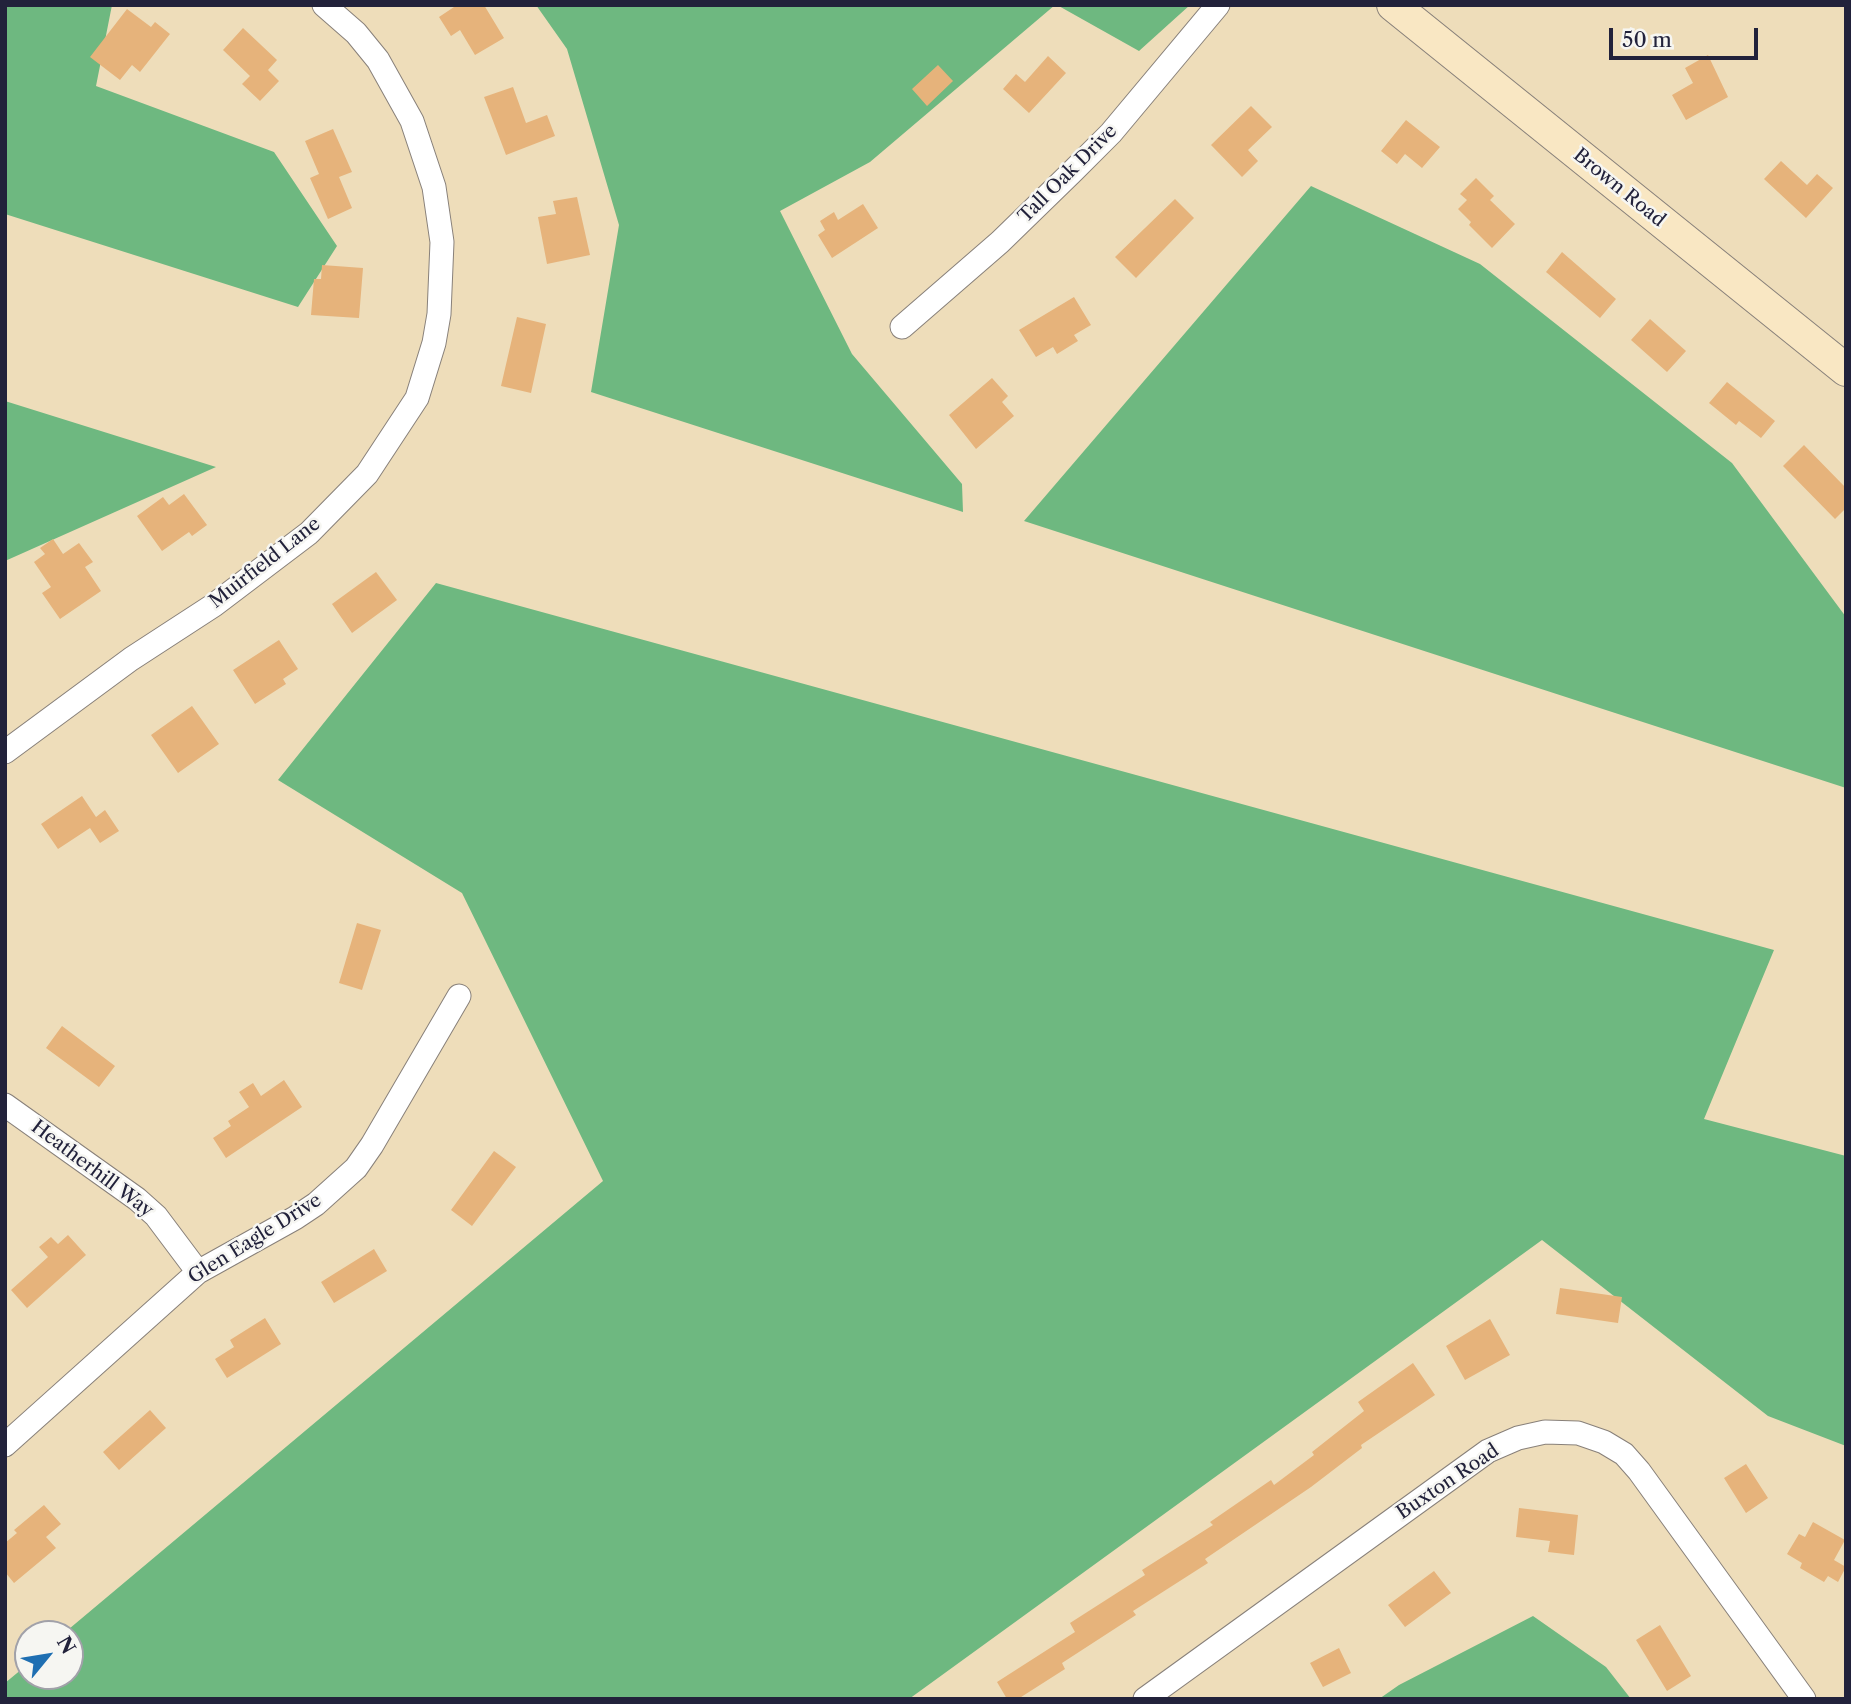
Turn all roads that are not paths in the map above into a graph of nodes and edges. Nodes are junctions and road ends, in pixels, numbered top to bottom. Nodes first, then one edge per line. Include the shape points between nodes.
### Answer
1 (324, 5) edge
2 (1218, 5) edge
3 (1403, 8) edge
4 (902, 327) dead end
5 (1846, 370) edge
6 (5, 752) edge
7 (459, 996) dead end
8 (5, 1105) edge
9 (198, 1272) junction
10 (5, 1445) edge
11 (1145, 1699) edge
12 (1804, 1699) edge

1 - 6 street, Muirfield Lane via 378,60 412,121 433,187 442,242 439,314 417,398 367,474 309,533
2 - 4 street, Tall Oak Drive via 1101,143 1000,242
3 - 5 street, Brown Road
7 - 9 street, Glen Eagle Drive via 356,1168 295,1218
8 - 9 street, Heatherhill Way via 137,1199 156,1216
9 - 10 street, Glen Eagle Drive
11 - 12 street, Buxton Road via 1488,1451 1545,1432 1578,1433 1624,1454

